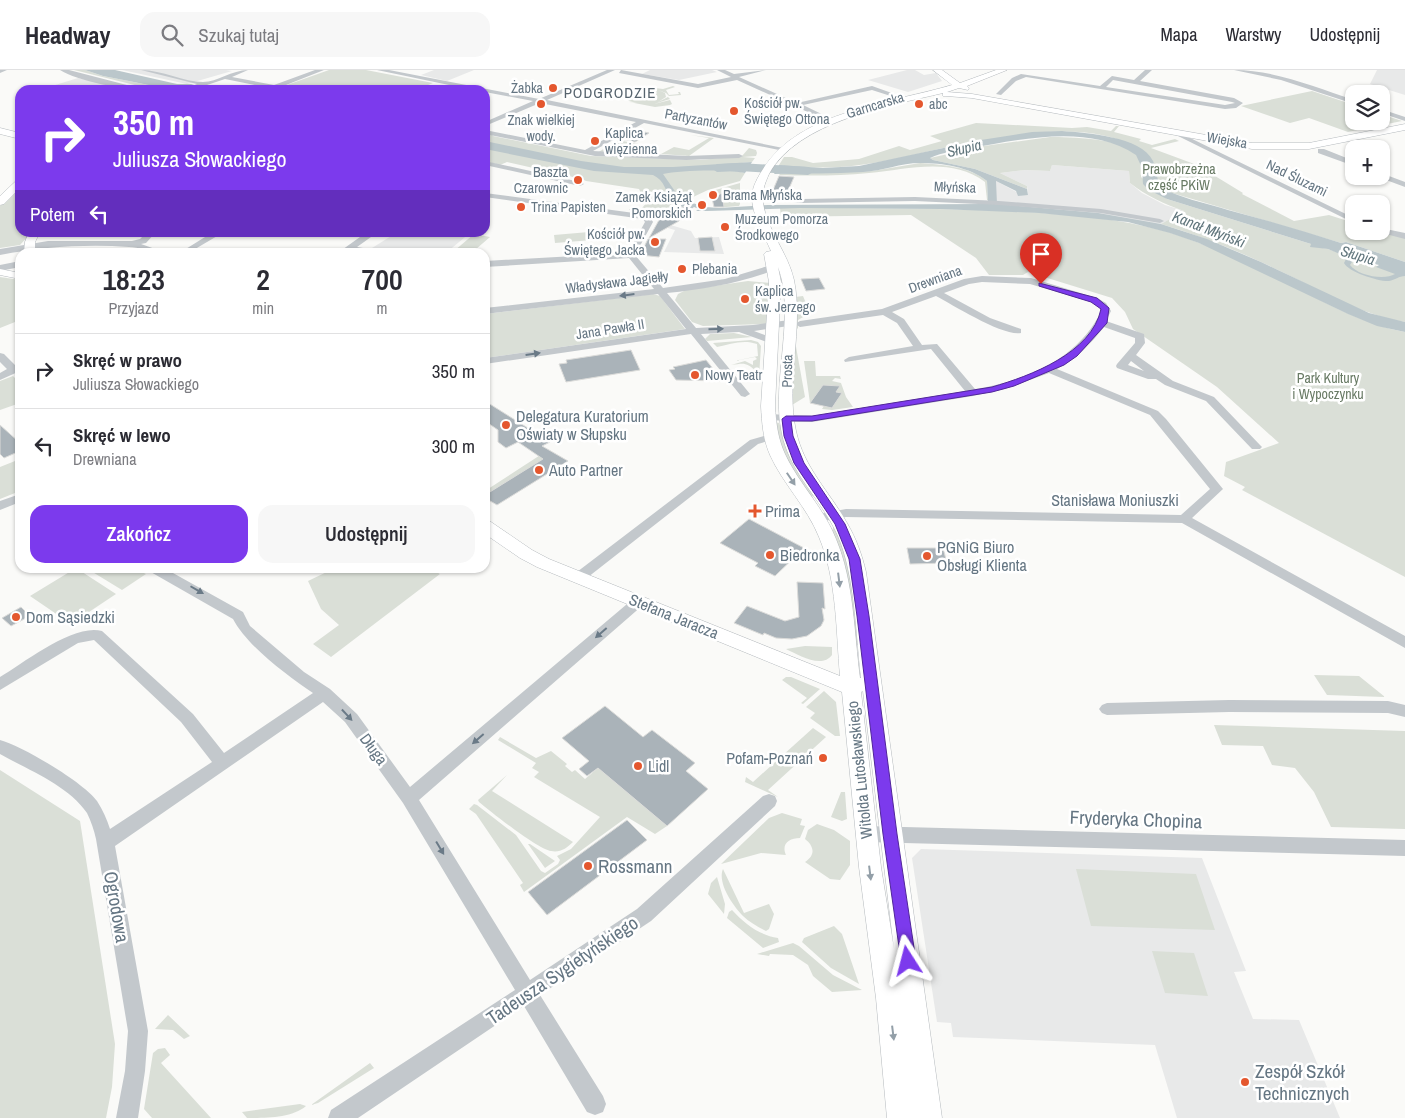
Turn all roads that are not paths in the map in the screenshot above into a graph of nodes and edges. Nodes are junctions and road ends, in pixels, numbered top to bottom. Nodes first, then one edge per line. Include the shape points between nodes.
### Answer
1 (4, 70) edge
2 (63, 70) edge
3 (146, 70) edge
4 (245, 70) edge
5 (321, 70) edge
6 (385, 70) edge
7 (612, 70) edge
8 (720, 70) edge
9 (763, 70) edge
10 (938, 70) edge
11 (990, 70) edge
12 (1003, 70) edge
13 (1148, 70) edge
14 (1237, 70) edge
15 (0, 71) edge
16 (622, 72) dead end
17 (226, 77) junction
18 (735, 77) junction
19 (1135, 82) junction
20 (202, 84) joint
21 (954, 84) junction
22 (119, 85) edge
23 (264, 85) edge
24 (280, 85) edge
25 (459, 85) edge
26 (1101, 88) junction
27 (490, 91) edge
28 (928, 94) junction
29 (998, 94) junction
30 (972, 96) junction
31 (900, 97) junction
32 (1345, 99) edge
33 (539, 101) junction
34 (795, 105) junction
35 (1390, 114) edge
36 (1099, 116) junction
37 (1405, 119) edge
38 (642, 121) junction
39 (830, 121) junction
40 (490, 122) edge
41 (1405, 127) edge
42 (0, 131) edge
43 (490, 133) edge
44 (15, 135) edge
45 (1202, 140) junction
46 (779, 148) junction
47 (1321, 151) dead end
48 (585, 153) junction
49 (739, 156) dead end
50 (1345, 160) edge
51 (490, 164) edge
52 (1390, 178) edge
53 (580, 184) dead end
54 (1405, 184) edge
55 (15, 187) edge
56 (751, 187) junction
57 (490, 196) edge
58 (0, 202) edge
59 (1345, 216) edge
60 (1160, 222) dead end
61 (1390, 232) edge
62 (1405, 236) edge
63 (99, 237) edge
64 (147, 237) edge
65 (211, 237) edge
66 (366, 237) edge
67 (94, 244) junction
68 (132, 244) junction
69 (43, 248) edge
70 (77, 248) edge
71 (144, 248) edge
72 (192, 248) edge
73 (350, 248) edge
74 (15, 251) edge
75 (0, 252) edge
76 (631, 255) junction
77 (490, 264) edge
78 (15, 266) edge
79 (774, 267) junction
80 (0, 270) edge
81 (15, 274) edge
82 (751, 276) junction
83 (775, 282) junction
84 (678, 288) junction
85 (788, 288) junction
86 (660, 291) junction
87 (937, 293) junction
88 (668, 299) junction
89 (490, 310) edge
90 (884, 312) junction
91 (1102, 323) junction
92 (795, 324) junction
93 (773, 326) junction
94 (740, 329) junction
95 (693, 330) junction
96 (1018, 331) dead end
97 (772, 341) junction
98 (919, 348) junction
99 (0, 356) edge
100 (490, 360) edge
101 (849, 360) dead end
102 (15, 367) edge
103 (1048, 369) junction
104 (15, 370) edge
105 (0, 376) edge
106 (973, 393) junction
107 (745, 394) dead end
108 (768, 417) junction
109 (786, 419) junction
110 (771, 437) junction
111 (1256, 447) dead end
112 (15, 500) edge
113 (0, 506) edge
114 (826, 516) junction
115 (1184, 519) junction
116 (490, 529) edge
117 (164, 573) edge
118 (578, 578) junction
119 (638, 602) junction
120 (1405, 643) edge
121 (0, 684) edge
122 (861, 685) junction
123 (325, 693) junction
124 (1107, 709) dead end
125 (1405, 710) edge
126 (0, 746) edge
127 (222, 763) junction
128 (409, 798) junction
129 (769, 801) dead end
130 (866, 834) junction
131 (890, 834) junction
132 (106, 842) junction
133 (1405, 848) edge
134 (527, 993) junction
135 (595, 1104) dead end
136 (127, 1118) edge
137 (339, 1118) edge
138 (901, 1118) edge
139 (928, 1118) edge

1 - 15 street
2 - 22 street
3 - 20 street
4 - 17 street
5 - 24 street
6 - 25 street, Partyzantów
7 - 33 street
8 - 18 street
9 - 18 street
10 - 21 main road
11 - 21 main road
12 - 21 main road
13 - 19 street
14 - 32 street via 1282,78
16 - 18 street via 698,86
17 - 20 street
17 - 23 street
18 - 34 street
19 - 26 street via 1112,78
19 - 26 street via 1240,103 1225,107
21 - 28 main road, Garncarska
21 - 29 main road, Wiejska
21 - 30 main road, Wiejska
21 - 31 main road, Garncarska
26 - 29 street via 1021,75
27 - 33 street, Partyzantów
28 - 30 main road, Wiejska
28 - 39 main road, Garncarska
29 - 36 main road, Wiejska
30 - 36 main road, Wiejska
31 - 34 street via 872,88
31 - 39 main road, Garncarska
33 - 38 street, Partyzantów
33 - 40 street
34 - 39 street
35 - 37 street
36 - 45 main road, Wiejska
36 - 45 main road, Wiejska
38 - 46 street, Partyzantów
38 - 48 street
39 - 46 main road, Garncarska
41 - 45 main road, Wiejska via 1321,145 1293,147
42 - 44 main road
43 - 48 street
45 - 59 street, Nad Śluzami
46 - 56 main road via 765,175
46 - 56 main road via 763,159
47 - 50 street
48 - 49 street via 686,158
51 - 53 street
52 - 54 street
55 - 58 main road
56 - 60 street, Młyńska via 801,201 915,199 988,202 1101,211
56 - 79 main road, Prosta
56 - 85 main road, Prosta via 786,273
57 - 76 street via 648,218 649,222
61 - 62 street
63 - 67 street
64 - 68 street
65 - 72 street
66 - 73 street
67 - 68 street
67 - 69 street
67 - 70 street
68 - 71 street
74 - 75 street
76 - 77 street
76 - 86 street
78 - 80 street
79 - 82 street, Władysława Jagiełły
79 - 83 main road, Prosta
80 - 81 main road
82 - 83 street, Władysława Jagiełły
82 - 84 street, Władysława Jagiełły
83 - 85 street, Władysława Jagiełły
83 - 93 main road, Prosta
84 - 86 street, Władysława Jagiełły
84 - 88 street
85 - 92 main road, Prosta
86 - 88 street
86 -> 89 street, Władysława Jagiełły
87 - 90 street, Drewniana
87 - 91 street, Drewniana via 972,280 1022,280 1094,300 1105,308
87 - 96 street via 987,320
88 - 95 street
90 - 92 street, Drewniana
90 - 98 street via 901,322
91 - 103 street via 1074,354
91 - 111 street via 1140,336 1140,343 1130,356 1169,383 1210,400
92 - 93 street, Jana Pawła II
92 - 109 main road, Prosta
93 - 94 street, Jana Pawła II
93 - 97 main road, Prosta
95 -> 94 street, Jana Pawła II
94 - 97 street, Jana Pawła II
100 -> 95 street, Jana Pawła II
95 - 107 street
97 - 108 main road, Prosta
98 - 101 street
98 - 106 street via 933,346
99 - 102 street
103 - 106 street via 1011,384
103 - 115 street, Stanisława Moniuszki via 1145,408 1160,418 1217,489
104 - 105 street
106 - 109 street via 812,418
108 - 109 street
108 - 110 main road, Prosta
109 - 114 main road, Witolda Lutosławskiego via 799,463
110 -> 114 main road, Witolda Lutosławskiego via 782,465
110 - 118 street via 754,442
112 - 113 street
114 - 115 street, Stanisława Moniuszki via 858,513
114 - 122 main road, Witolda Lutosławskiego
115 - 120 street
116 - 118 main road, Stefana Jaracza via 526,554
117 -> 123 street, Długa via 238,616 244,629 299,676
118 - 119 main road, Stefana Jaracza
119 - 122 main road, Stefana Jaracza via 843,685
119 -> 128 street
121 - 127 street via 73,639 97,635 187,718
122 - 130 main road, Witolda Lutosławskiego
122 - 131 main road, Witolda Lutosławskiego
123 - 127 street
123 -> 128 street, Długa via 358,727
124 - 125 street via 1229,706 1388,707
126 - 132 street, Ogrodowa via 84,799 97,817
127 - 132 street
128 -> 134 street, Długa
129 - 134 street, Tadeusza Sygietyńskiego via 651,910
130 - 131 street, Fryderyka Chopina
130 -> 138 main road, Witolda Lutosławskiego via 889,998
131 - 133 street, Fryderyka Chopina
131 - 139 main road, Witolda Lutosławskiego
132 - 136 street, Ogrodowa via 138,1031 136,1071
134 - 135 street, Długa
134 - 137 street, Tadeusza Sygietyńskiego

